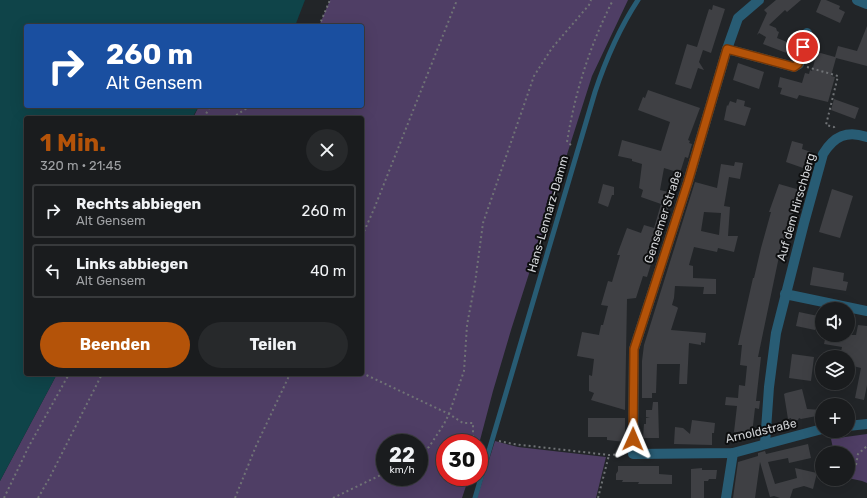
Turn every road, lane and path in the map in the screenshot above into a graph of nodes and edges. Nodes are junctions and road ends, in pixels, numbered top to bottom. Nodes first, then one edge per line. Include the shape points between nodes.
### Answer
1 (330, 0) edge
2 (457, 0) edge
3 (592, 0) edge
4 (613, 0) edge
5 (638, 0) edge
6 (759, 0) edge
7 (857, 0) edge
8 (867, 4) edge
9 (320, 24) edge
10 (807, 33) dead end
11 (727, 49) junction
12 (798, 64) junction
13 (247, 108) edge
14 (235, 116) edge
15 (839, 137) junction
16 (867, 138) edge
17 (577, 151) junction
18 (364, 232) edge
19 (785, 294) junction
20 (867, 311) edge
21 (364, 374) edge
22 (68, 376) edge
23 (101, 376) edge
24 (289, 376) edge
25 (449, 414) junction
26 (867, 424) edge
27 (855, 425) edge
28 (815, 431) edge
29 (472, 434) edge
30 (493, 440) junction
31 (765, 444) junction
32 (867, 446) edge
33 (428, 448) edge
34 (733, 453) junction
35 (633, 454) junction
36 (609, 455) junction
37 (856, 465) dead end
38 (376, 477) edge
39 (4, 498) edge
40 (38, 498) edge
41 (235, 498) edge
42 (333, 498) edge
43 (475, 498) edge
44 (598, 498) edge
45 (726, 498) edge

1 - 9 path
2 - 18 path
3 - 25 path via 552,48 534,76 522,106 483,223 467,325 464,372
4 - 17 path via 587,59 573,109 567,142
5 - 17 lane, Hans-Lennarz-Damm via 618,33 606,60
6 - 11 street, Gensemer Straße via 738,18
7 - 8 street
10 - 12 street
11 - 12 street via 794,67
11 - 35 street, Gensemer Straße via 688,182 634,349
12 - 15 path via 838,76 826,124 834,127
13 - 14 path
15 - 16 street via 850,133
15 - 19 street, Auf dem Hirschberg via 829,144 823,154
17 - 30 lane, Hans-Lennarz-Damm
19 - 20 street
19 - 31 street, Auf dem Hirschberg via 768,387
21 - 25 path
22 - 39 path
23 - 40 path
24 - 41 path
25 - 29 path via 463,423 473,423
25 - 33 path
26 - 27 street
28 - 31 street, Arnoldstraße
30 - 36 path
30 - 43 lane, Hans-Lennarz-Damm
31 - 34 street, Arnoldstraße
32 - 37 path via 858,454
34 - 35 street, Arnoldstraße
34 - 45 street
35 - 36 path
36 - 44 path
38 - 42 path

